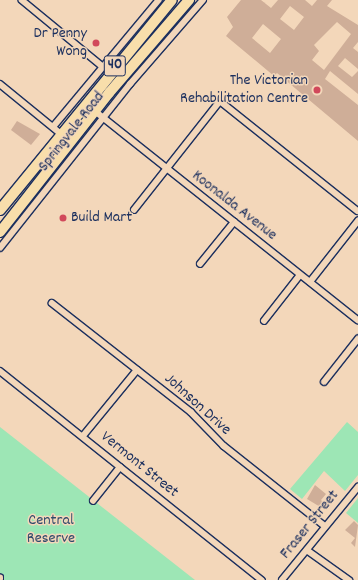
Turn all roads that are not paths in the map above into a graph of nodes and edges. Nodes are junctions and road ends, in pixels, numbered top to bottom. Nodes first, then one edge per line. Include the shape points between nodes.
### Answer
1 (22, 0) edge
2 (159, 0) edge
3 (172, 0) edge
4 (189, 0) edge
5 (203, 0) edge
6 (102, 66) junction
7 (0, 84) edge
8 (95, 111) junction
9 (103, 118) junction
10 (56, 131) junction
11 (71, 142) junction
12 (166, 168) junction
13 (0, 210) edge
14 (134, 210) dead end
15 (358, 211) edge
16 (358, 221) edge
17 (234, 222) junction
18 (0, 232) edge
19 (0, 248) edge
20 (200, 264) dead end
21 (300, 275) junction
22 (310, 282) junction
23 (52, 303) dead end
24 (358, 320) edge
25 (264, 321) dead end
26 (358, 339) edge
27 (137, 370) junction
28 (0, 371) edge
29 (324, 382) dead end
30 (83, 436) junction
31 (120, 466) junction
32 (358, 487) edge
33 (93, 501) dead end
34 (325, 526) junction
35 (306, 550) junction
36 (262, 580) edge
37 (282, 580) edge
38 (349, 580) edge

1 - 6 street
2 - 6 street, Springvale Road
3 - 10 highway, Springvale Road / 40
4 - 8 highway, Springvale Road / 40
5 - 9 street, Springvale Road
6 - 10 street, Springvale Road
7 - 10 street
8 - 9 street, Koonalda Avenue
8 - 11 highway, Springvale Road / 40
9 - 12 street, Koonalda Avenue
9 - 19 street, Springvale Road
10 - 11 street
10 - 13 highway, Springvale Road / 40
11 - 18 highway, Springvale Road / 40
12 - 14 street
12 - 15 street via 220,101
12 - 17 street, Koonalda Avenue
16 - 22 street
17 - 20 street
17 - 21 street, Koonalda Avenue
21 - 22 street, Koonalda Avenue
21 - 25 street
22 - 24 street, Koonalda Avenue
23 - 27 street, Johnson Drive
26 - 29 street
27 - 30 street
27 - 34 street, Johnson Drive via 191,412 224,446
28 - 30 street, Vermont Street
30 - 31 street, Vermont Street
31 - 33 street
31 - 36 street, Vermont Street
32 - 34 street, Fraser Street
34 - 35 street, Fraser Street
35 - 37 street, Fraser Street
35 - 38 street

